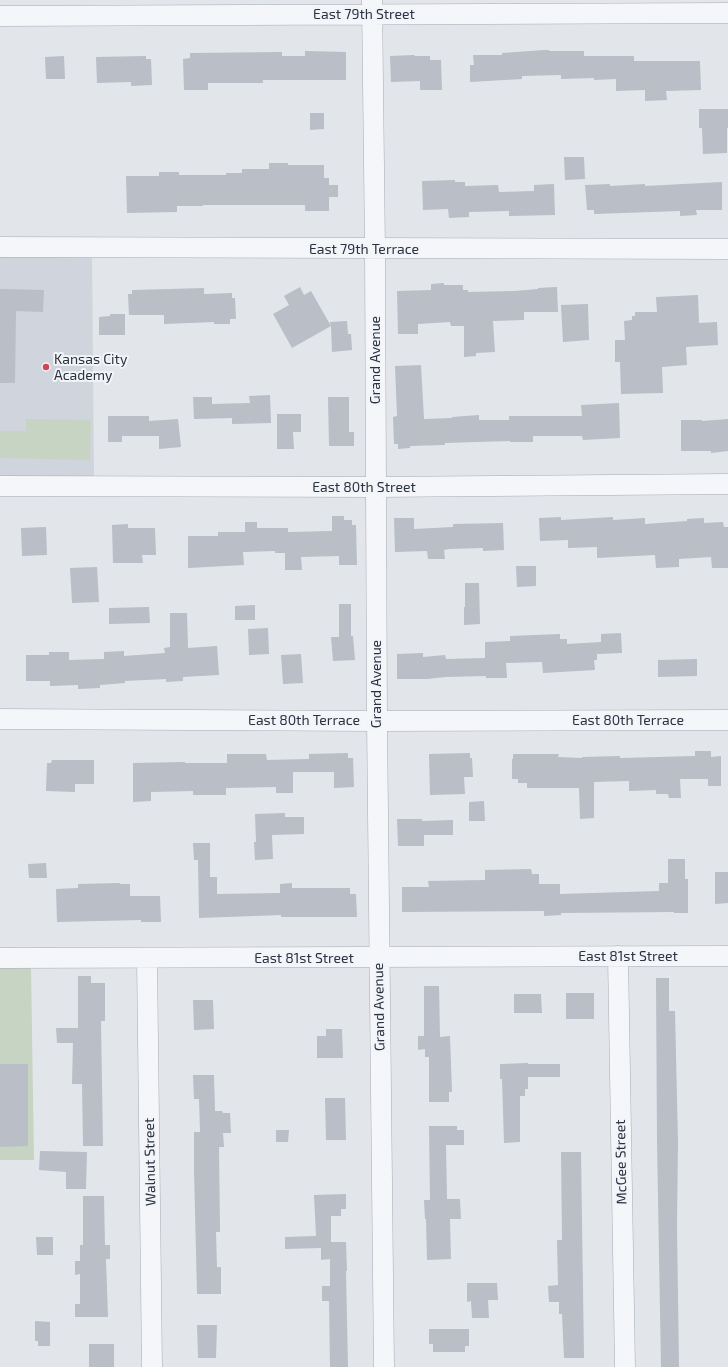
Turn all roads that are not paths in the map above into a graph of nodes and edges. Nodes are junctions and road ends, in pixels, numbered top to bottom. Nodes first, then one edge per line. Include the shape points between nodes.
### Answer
1 (373, 7) edge
2 (728, 13) edge
3 (0, 16) edge
4 (0, 248) edge
5 (375, 249) junction
6 (728, 250) edge
7 (728, 484) edge
8 (0, 486) edge
9 (376, 487) junction
10 (0, 719) edge
11 (728, 720) edge
12 (377, 721) junction
13 (618, 956) junction
14 (728, 956) edge
15 (0, 958) edge
16 (147, 958) junction
17 (379, 958) junction
18 (152, 1367) edge
19 (384, 1367) edge
20 (625, 1367) edge

1 - 2 street, East 79th Street
1 - 3 street, East 79th Street
1 - 5 street, Grand Avenue
4 - 5 street, East 79th Terrace
5 - 6 street, East 79th Terrace
5 - 9 street, Grand Avenue
7 - 9 street, East 80th Street
8 - 9 street, East 80th Street
9 - 12 street, Grand Avenue
10 - 12 street, East 80th Terrace
11 - 12 street, East 80th Terrace
12 - 17 street, Grand Avenue
13 - 14 street, East 81st Street
13 - 17 street, East 81st Street
13 - 20 street, McGee Street
15 - 16 street, East 81st Street
16 - 17 street, East 81st Street
16 - 18 street, Walnut Street
17 - 19 street, Grand Avenue

